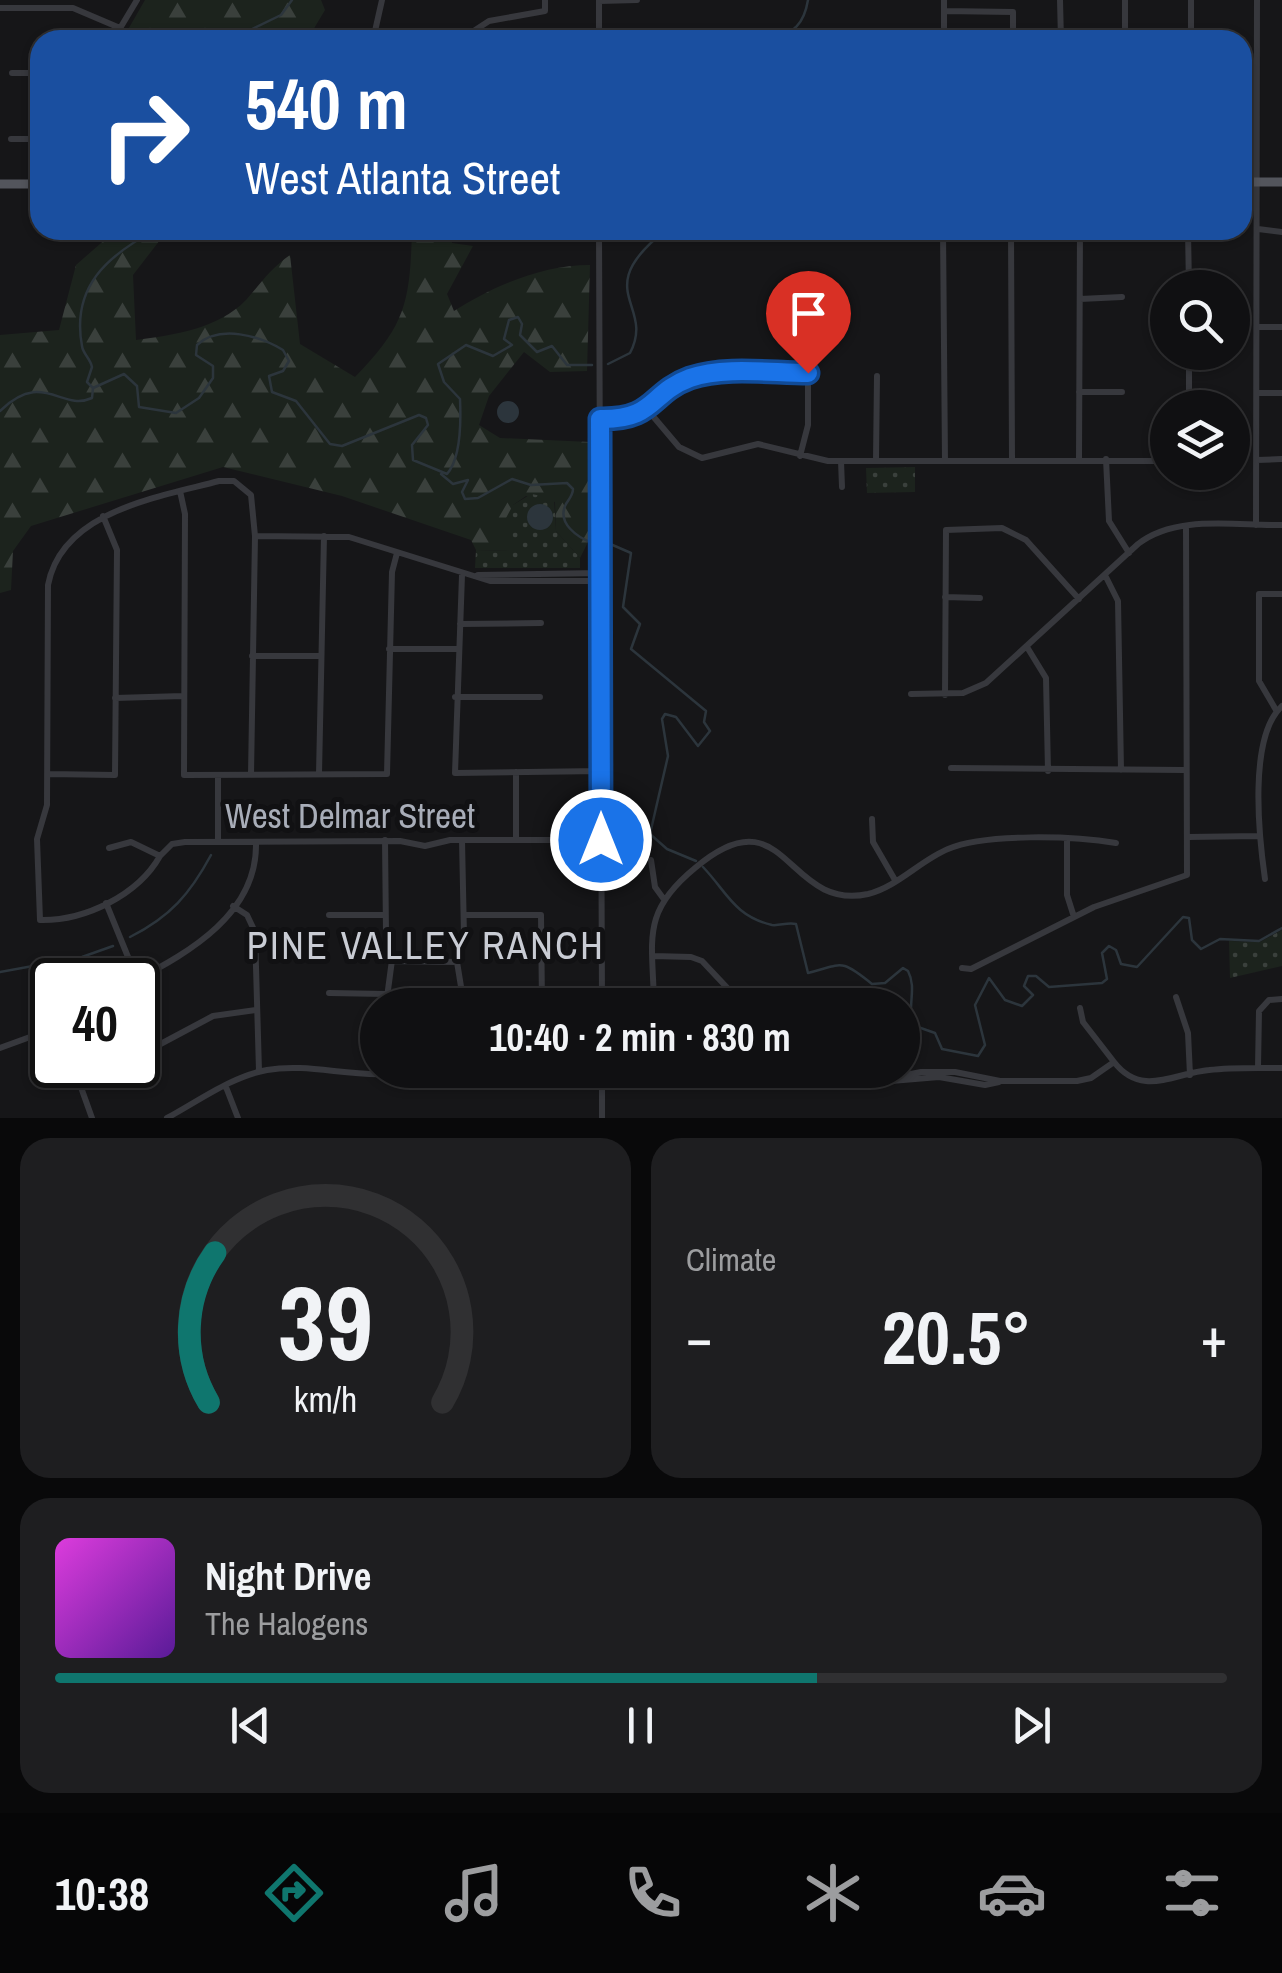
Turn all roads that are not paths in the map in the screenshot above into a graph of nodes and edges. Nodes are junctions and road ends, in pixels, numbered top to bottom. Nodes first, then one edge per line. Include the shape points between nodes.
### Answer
1 (136, 0) edge
2 (382, 0) edge
3 (545, 0) edge
4 (599, 0) edge
5 (637, 0) edge
6 (944, 0) edge
7 (1060, 0) edge
8 (1126, 0) edge
9 (1191, 0) edge
10 (1258, 0) edge
11 (10, 4) edge
12 (0, 8) edge
13 (944, 11) junction
14 (120, 28) joint
15 (376, 30) edge
16 (474, 30) edge
17 (599, 30) edge
18 (944, 30) edge
19 (1012, 30) edge
20 (1060, 30) edge
21 (1126, 30) edge
22 (1191, 30) edge
23 (12, 73) dead end
24 (30, 73) edge
25 (12, 139) dead end
26 (30, 139) edge
27 (1252, 182) edge
28 (1258, 182) junction
29 (1282, 182) edge
30 (0, 184) edge
31 (30, 184) edge
32 (1258, 229) junction
33 (1282, 232) edge
34 (599, 240) edge
35 (943, 240) edge
36 (1011, 240) edge
37 (1080, 240) edge
38 (1188, 240) edge
39 (1189, 270) edge
40 (1122, 297) dead end
41 (1080, 299) junction
42 (1257, 327) junction
43 (1282, 327) edge
44 (808, 340) dead end
45 (808, 373) junction
46 (877, 376) dead end
47 (1079, 392) junction
48 (1122, 392) dead end
49 (1257, 393) junction
50 (1282, 393) edge
51 (646, 408) junction
52 (600, 415) junction
53 (800, 456) junction
54 (1106, 459) junction
55 (1282, 459) edge
56 (876, 460) junction
57 (1012, 460) junction
58 (1079, 460) junction
59 (1150, 460) edge
60 (1257, 460) junction
61 (842, 461) junction
62 (945, 461) junction
63 (842, 488) dead end
64 (180, 491) junction
65 (102, 516) junction
66 (1186, 526) junction
67 (1256, 526) junction
68 (1282, 526) edge
69 (255, 536) junction
70 (324, 536) junction
71 (397, 553) junction
72 (1129, 553) junction
73 (462, 574) junction
74 (1105, 575) junction
75 (600, 577) junction
76 (1282, 594) edge
77 (946, 598) junction
78 (980, 598) dead end
79 (1079, 599) junction
80 (460, 624) junction
81 (540, 624) dead end
82 (1027, 647) junction
83 (458, 648) junction
84 (389, 649) junction
85 (252, 656) junction
86 (321, 656) junction
87 (911, 694) dead end
88 (946, 695) junction
89 (183, 696) junction
90 (540, 697) dead end
91 (116, 698) junction
92 (456, 698) junction
93 (1279, 708) edge
94 (950, 768) dead end
95 (1048, 770) junction
96 (1121, 770) junction
97 (1185, 770) junction
98 (601, 771) junction
99 (516, 772) junction
100 (48, 774) junction
101 (218, 774) junction
102 (252, 774) junction
103 (320, 774) junction
104 (872, 819) dead end
105 (1259, 836) junction
106 (1188, 837) junction
107 (384, 840) junction
108 (462, 840) junction
109 (516, 840) junction
110 (601, 840) junction
111 (1066, 840) junction
112 (218, 842) junction
113 (256, 842) junction
114 (1116, 843) dead end
115 (109, 848) dead end
116 (160, 856) junction
117 (651, 860) dead end
118 (1265, 879) dead end
119 (895, 880) junction
120 (663, 898) junction
121 (106, 903) junction
122 (233, 906) junction
123 (329, 915) dead end
124 (386, 915) junction
125 (464, 915) junction
126 (1074, 916) junction
127 (653, 956) junction
128 (127, 958) edge
129 (392, 961) junction
130 (457, 962) junction
131 (160, 967) edge
132 (962, 968) dead end
133 (387, 988) edge
134 (461, 988) edge
135 (542, 988) edge
136 (602, 988) edge
137 (654, 988) edge
138 (726, 988) edge
139 (329, 994) dead end
140 (360, 994) edge
141 (1176, 997) dead end
142 (1282, 999) edge
143 (1080, 1008) dead end
144 (256, 1010) junction
145 (30, 1037) edge
146 (160, 1044) edge
147 (0, 1048) edge
148 (1114, 1062) junction
149 (1258, 1068) junction
150 (1282, 1068) edge
151 (259, 1071) junction
152 (360, 1074) edge
153 (1190, 1076) junction
154 (920, 1080) edge
155 (226, 1087) junction
156 (81, 1088) edge
157 (602, 1088) edge
158 (92, 1118) edge
159 (167, 1118) edge
160 (238, 1118) edge
161 (602, 1118) edge

1 - 14 street
2 - 15 street
3 - 16 street via 545,11 489,20
4 - 5 street
4 - 17 street
6 - 13 street
7 - 20 street
8 - 21 street
9 - 22 street
10 - 28 street
11 - 12 street
11 - 14 street via 73,8
13 - 18 street
13 - 19 street via 1012,12
23 - 24 street
25 - 26 street
27 - 28 main road
28 - 29 main road
28 - 32 street
30 - 31 main road
32 - 33 street
32 - 42 street
34 - 52 street
35 - 62 street
36 - 57 street
37 - 41 street
38 - 39 street
40 - 41 street
41 - 47 street
42 - 43 street
42 - 49 street
44 - 45 street
45 - 51 street via 686,379
45 - 53 street
46 - 56 street
47 - 48 street
47 - 58 street
49 - 50 street
49 - 60 street
51 - 52 street
51 - 53 street via 679,448 695,456 758,444
52 - 75 street
53 - 61 street
54 - 58 street
54 - 59 street
54 - 72 street via 1109,521
55 - 60 street
56 - 61 street
56 - 62 street
57 - 58 street
57 - 62 street
60 - 67 street
61 - 63 street
64 - 65 street
64 - 69 street via 219,481 240,484 254,505
64 - 89 street via 186,514
65 - 91 street via 117,542
65 - 100 street via 60,557 50,577
66 - 67 street
66 - 72 street via 1152,534
66 - 97 street
67 - 68 street
69 - 70 street
69 - 85 street
70 - 71 street
70 - 86 street
71 - 73 street
71 - 84 street
72 - 74 street
73 - 75 street via 490,581
73 - 80 street
74 - 79 street
74 - 96 street via 1118,601
75 - 98 street
76 - 93 street via 1260,594 1260,681
77 - 78 street
77 - 79 street via 946,530 1002,528 1026,540
77 - 88 street
79 - 82 street
80 - 81 street
80 - 83 street
82 - 88 street via 986,683
82 - 95 street via 1046,678
83 - 84 street
83 - 92 street
84 - 103 street via 387,774
85 - 86 street
85 - 102 street
86 - 103 street
87 - 88 street
89 - 91 street
89 - 101 street via 184,775
90 - 92 street
91 - 100 street via 115,774
92 - 99 street via 455,772
93 - 105 street via 1261,754
94 - 95 street
95 - 96 street
96 - 97 street
97 - 106 street
98 - 99 street
98 - 110 street
99 - 109 street
100 - 121 street via 48,805 37,839 40,920
101 - 102 street
101 - 112 street
102 - 103 street
104 - 119 street via 873,842
105 - 106 street
105 - 118 street
106 - 126 street via 1185,878
107 - 108 street, West Delmar Street via 425,846
107 - 113 street, West Delmar Street
107 - 124 street
108 - 109 street, West Delmar Street
108 - 125 street
109 - 110 street, West Delmar Street
110 - 136 street
111 - 114 street
111 - 119 street via 959,844
111 - 126 street via 1066,895
112 - 113 street, West Delmar Street
112 - 116 street, West Delmar Street via 176,843
113 - 122 street via 255,868
115 - 116 street, West Delmar Street via 131,842
116 - 121 street via 144,880
117 - 120 street
119 - 120 street via 868,894 837,895 770,848 744,840 716,850
120 - 127 street via 654,916
121 - 128 street
122 - 131 street via 199,945
122 - 144 street via 255,932
123 - 124 street
124 - 129 street
125 - 130 street
125 - 135 street via 541,915
126 - 132 street
127 - 137 street
127 - 138 street via 702,961
129 - 130 street
129 - 133 street
130 - 134 street
139 - 140 street
141 - 153 street via 1188,1033
142 - 149 street via 1264,1004 1258,1016
143 - 148 street
144 - 146 street via 212,1016
144 - 151 street
145 - 147 street
148 - 153 street via 1141,1082
148 - 154 street via 1085,1080
149 - 150 street
149 - 153 street
151 - 152 street
151 - 155 street
155 - 159 street
155 - 160 street
156 - 158 street
157 - 161 street

